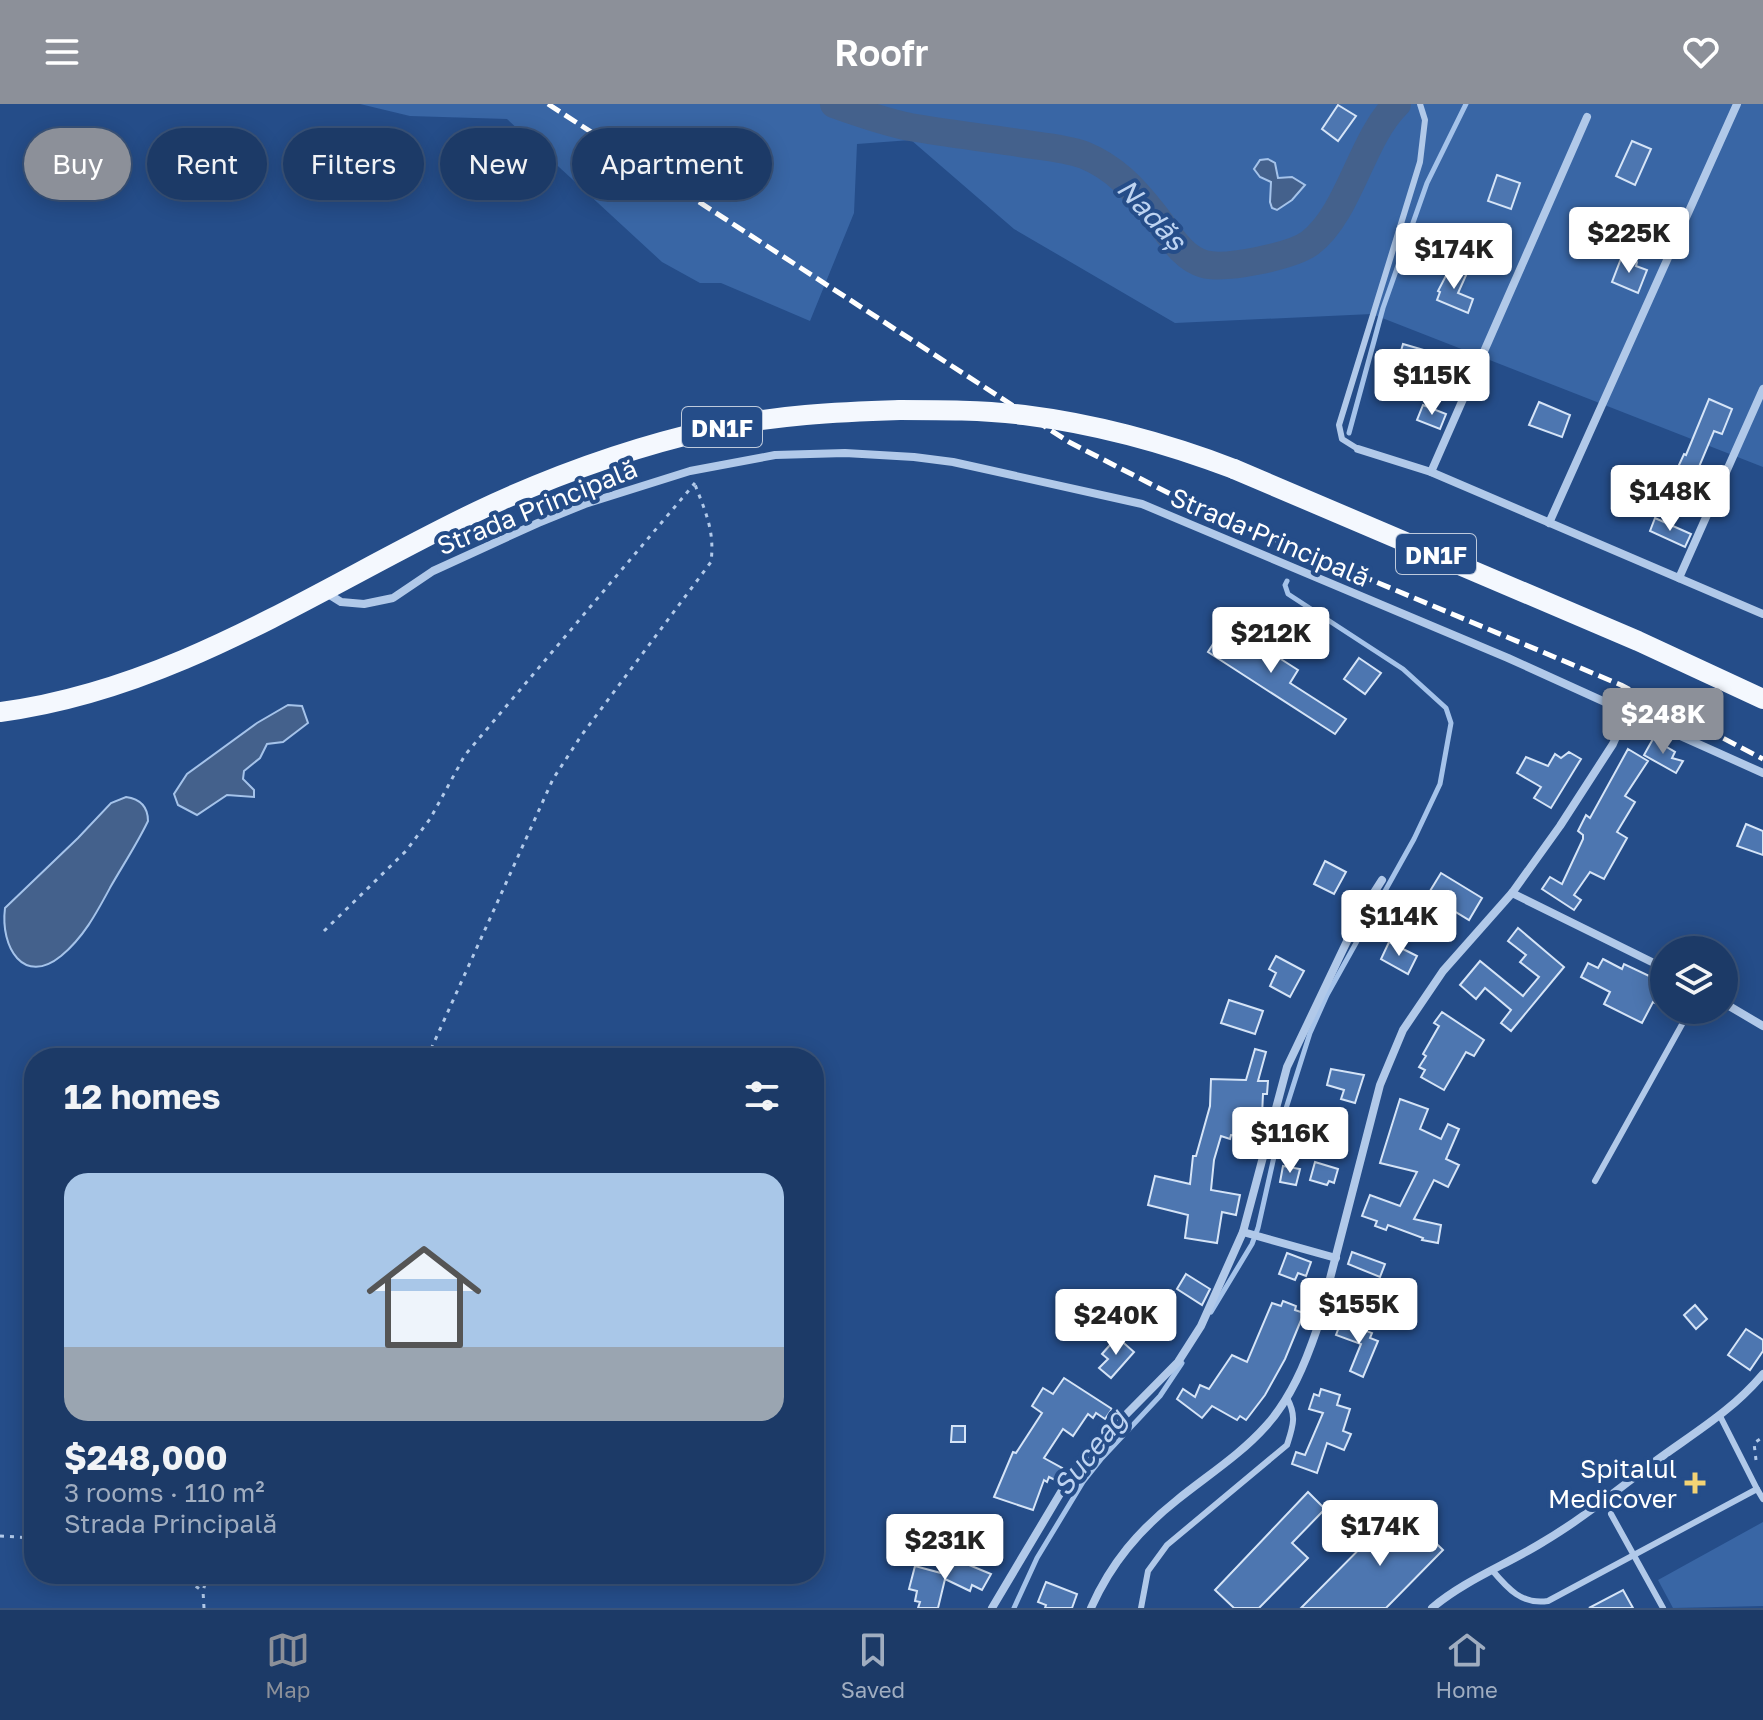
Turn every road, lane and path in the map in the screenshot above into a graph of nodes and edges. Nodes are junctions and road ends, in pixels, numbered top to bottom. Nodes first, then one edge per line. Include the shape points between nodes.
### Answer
1 (1420, 104) edge
2 (1737, 104) edge
3 (1587, 117) dead end
4 (1763, 389) edge
5 (1358, 449) joint
6 (690, 471) junction
7 (1431, 472) junction
8 (695, 483) junction
9 (1549, 523) junction
10 (1679, 578) junction
11 (324, 591) junction
12 (1763, 614) edge
13 (1763, 699) edge
14 (0, 712) edge
15 (1627, 712) junction
16 (1763, 773) edge
17 (1382, 880) dead end
18 (1512, 893) junction
19 (324, 931) dead end
20 (1650, 961) edge
21 (1738, 1011) edge
22 (1682, 1024) edge
23 (1763, 1026) edge
24 (432, 1048) edge
25 (1595, 1181) dead end
26 (1251, 1235) junction
27 (1336, 1258) junction
28 (1763, 1374) edge
29 (1287, 1398) junction
30 (1720, 1416) junction
31 (1763, 1437) edge
32 (1745, 1466) junction
33 (1757, 1489) junction
34 (1763, 1499) edge
35 (1611, 1514) dead end
36 (0, 1536) edge
37 (24, 1537) edge
38 (1635, 1556) junction
39 (1492, 1570) junction
40 (194, 1584) edge
41 (205, 1584) edge
42 (203, 1591) junction
43 (1550, 1604) edge
44 (204, 1608) edge
45 (992, 1608) edge
46 (1091, 1608) edge
47 (1141, 1608) edge
48 (1432, 1608) edge
49 (1663, 1608) edge

1 - 5 lane via 1425,120 1420,162 1339,425 1342,439
2 - 9 street
3 - 7 street
4 - 10 street
5 - 7 street
6 - 8 path
6 - 11 street, Strada Principală via 585,504 486,545 393,598 341,602
6 - 15 street, Strada Principală via 775,455 857,454 953,462 1142,504
7 - 9 street
8 - 19 path via 465,755 406,851
8 - 24 path via 710,525 711,562 553,779
9 - 10 street
10 - 12 street
11 - 13 main road, DN1F, bridge via 481,510 552,480 714,429 825,413 995,412 1080,424 1234,469
11 - 14 main road, DN1F via 241,635 121,686
15 - 16 street, Strada Principală
15 - 18 street via 1613,744
17 - 26 street via 1359,916 1287,1067
18 - 20 street
18 - 27 street via 1443,971 1390,1056
21 - 23 street
22 - 25 lane
26 - 27 street
26 - 45 street via 1178,1362 1070,1477
27 - 29 street via 1309,1353
28 - 30 street
29 - 46 street via 1242,1451 1144,1528 1108,1572
29 - 47 lane via 1295,1421 1287,1445 1167,1545 1148,1571
30 - 32 lane
30 - 39 street via 1570,1526
31 - 32 path via 1754,1443 1756,1460
32 - 33 lane
33 - 34 lane
33 - 38 lane
35 - 38 lane
36 - 37 path
38 - 43 lane
38 - 49 lane
39 - 43 lane via 1525,1600
39 - 48 street
40 - 42 path
41 - 42 path
42 - 44 path

